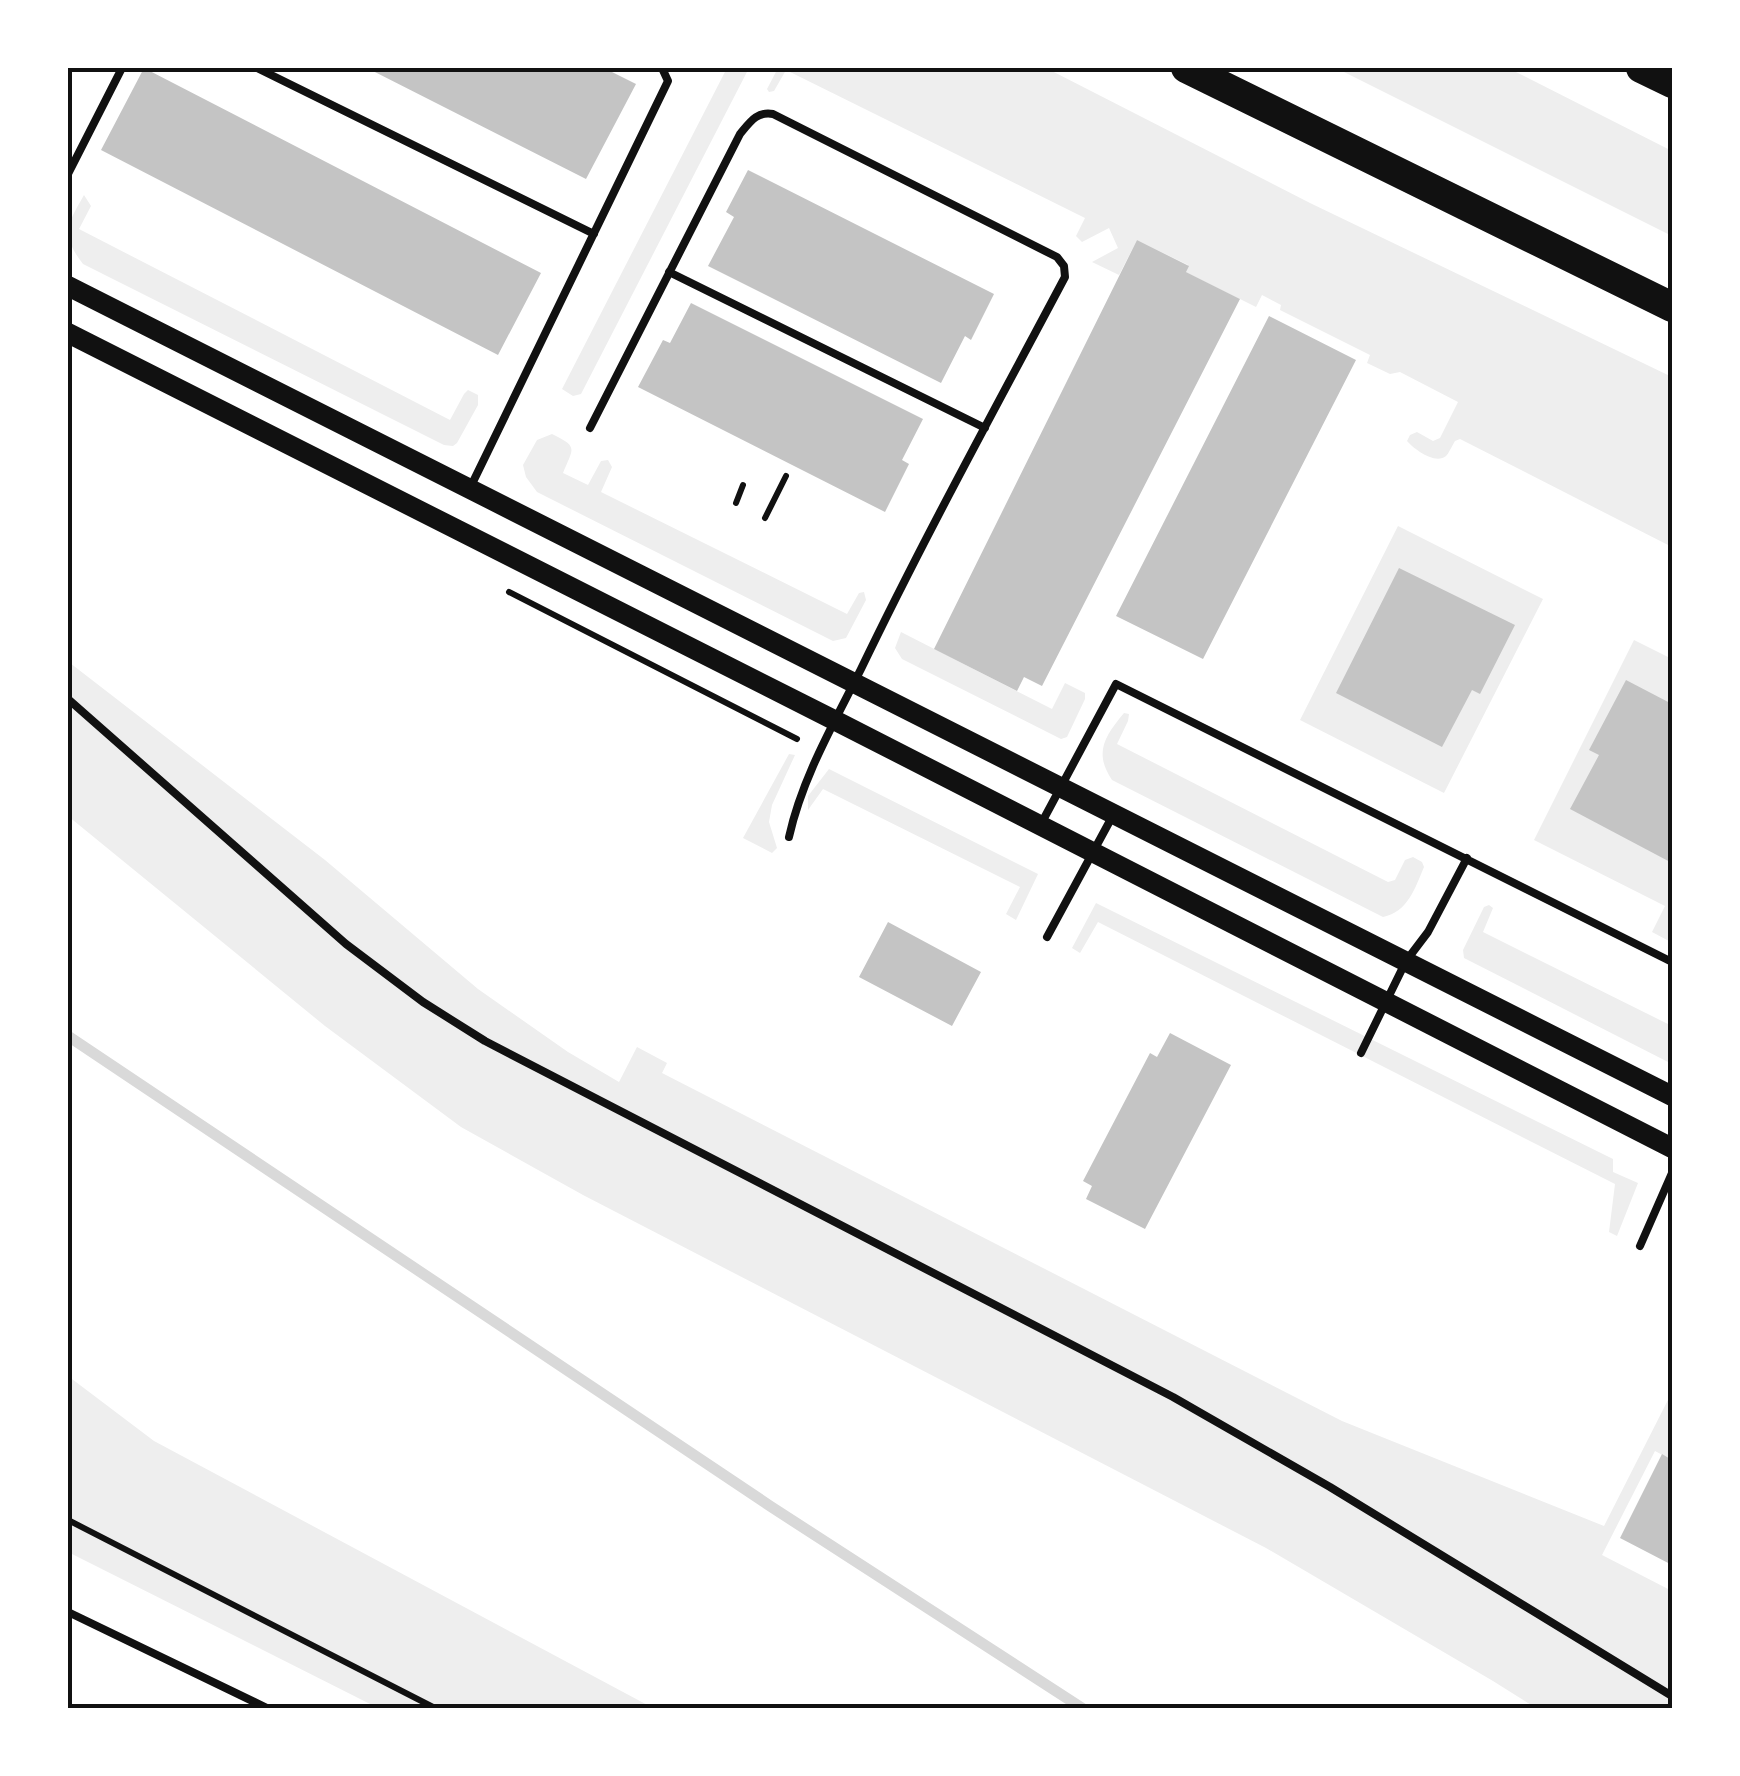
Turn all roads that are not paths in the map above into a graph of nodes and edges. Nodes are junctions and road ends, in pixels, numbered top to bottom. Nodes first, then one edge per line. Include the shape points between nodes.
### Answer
1 (122, 68) edge
2 (257, 68) edge
3 (662, 68) edge
4 (1186, 68) edge
5 (1641, 68) edge
6 (1672, 83) edge
7 (68, 174) edge
8 (594, 234) junction
9 (670, 272) junction
10 (68, 286) edge
11 (1672, 306) edge
12 (68, 333) edge
13 (590, 428) dead end
14 (985, 428) junction
15 (470, 488) junction
16 (854, 682) junction
17 (68, 699) edge
18 (836, 721) junction
19 (1062, 787) junction
20 (1114, 813) junction
21 (1040, 826) junction
22 (789, 837) dead end
23 (1093, 852) junction
24 (1466, 858) junction
25 (1048, 936) dead end
26 (1406, 961) junction
27 (1672, 962) edge
28 (1386, 1002) junction
29 (1360, 1053) dead end
30 (1672, 1096) edge
31 (1672, 1148) edge
32 (1672, 1173) edge
33 (1640, 1246) dead end
34 (68, 1612) edge
35 (1672, 1696) edge
36 (267, 1708) edge

1 - 7 lane
2 - 8 lane
3 - 8 lane via 668,81
4 - 11 highway
5 - 6 highway
8 - 15 lane
9 - 13 lane
9 - 14 lane
9 - 14 lane via 740,134 764,112 778,117 1064,266 1066,277
10 - 15 main road
12 - 18 main road
14 - 16 lane
15 - 16 main road
16 - 18 lane
16 - 19 main road
17 - 35 lane via 346,944 470,1032 1173,1397
18 - 21 main road
18 - 22 lane via 796,804
19 - 20 main road
19 - 21 lane
19 - 24 lane via 1116,684
20 - 23 lane
20 - 26 main road
21 - 23 main road
23 - 25 lane
23 - 28 main road
24 - 26 lane
24 - 27 lane
26 - 28 lane
26 - 30 main road
28 - 29 lane
28 - 31 main road
32 - 33 lane
34 - 36 lane

